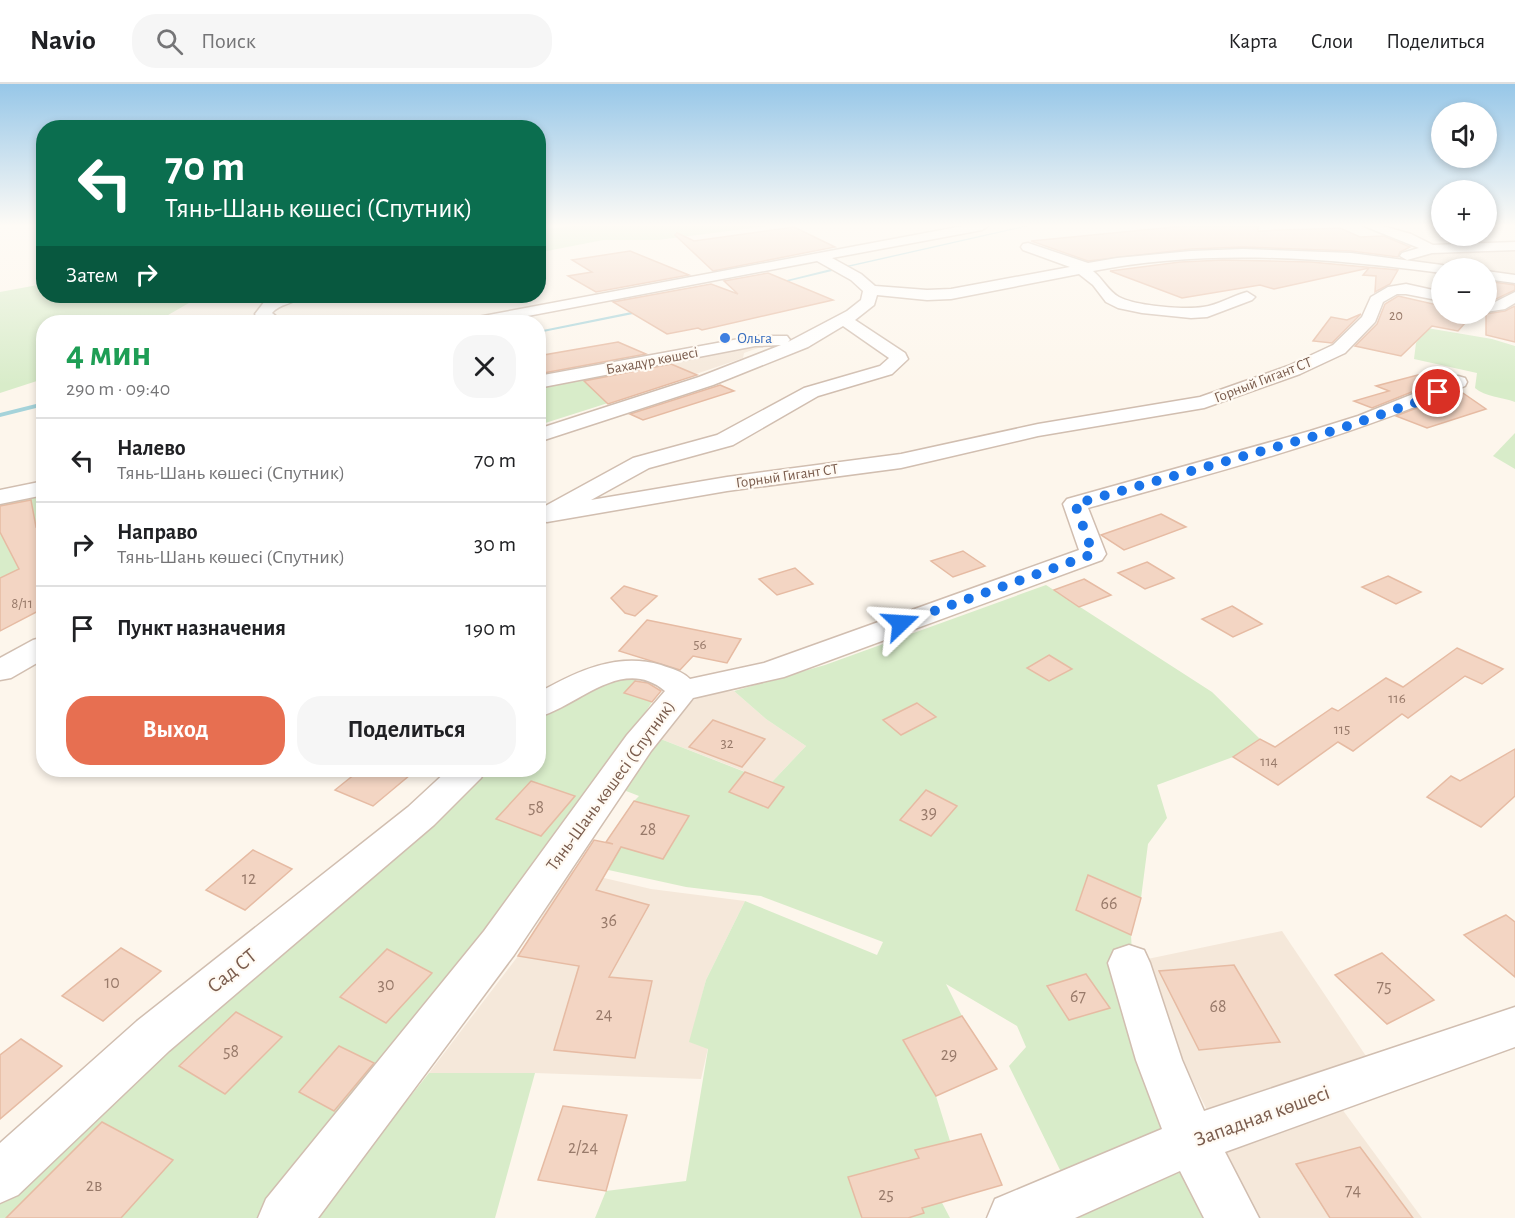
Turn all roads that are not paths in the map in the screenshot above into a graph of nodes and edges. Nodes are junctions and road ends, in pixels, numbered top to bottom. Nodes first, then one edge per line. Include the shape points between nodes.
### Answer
1 (698, 279) edge
2 (858, 279) edge
3 (1032, 279) edge
4 (1095, 279) edge
5 (871, 290) junction
6 (1431, 295) edge
7 (1246, 297) dead end
8 (1515, 297) edge
9 (1497, 306) edge
10 (509, 315) edge
11 (843, 319) junction
12 (802, 343) junction
13 (546, 380) edge
14 (1458, 382) dead end
15 (546, 434) edge
16 (36, 490) edge
17 (0, 497) edge
18 (36, 651) edge
19 (0, 671) edge
20 (682, 691) junction
21 (546, 703) edge
22 (463, 777) edge
23 (1129, 963) dead end
24 (1515, 1027) edge
25 (1192, 1142) junction
26 (0, 1177) edge
27 (285, 1218) edge
28 (1014, 1218) edge
29 (1232, 1218) edge

1 - 10 street
2 - 5 street
3 - 5 street via 951,294
4 - 7 street via 1111,299 1142,308 1208,312
5 - 11 street, Бахадүр көшесі via 868,302
6 - 11 street, Горный Гигант СТ via 1393,290 1376,300 1369,319 1339,349 1294,370 1204,402 1038,430 901,461 727,484 547,515 642,463 725,440 811,392 886,370 899,359 896,353
8 - 9 street
11 - 12 street, Бахадүр көшесі
12 - 13 street, Бахадүр көшесі via 755,341
12 - 15 street, Бахадүр көшесі via 706,381
14 - 20 street, Тянь-Шань көшесі (Спутник) via 1417,402 1336,430 1075,504 1093,554 773,670
16 - 17 street
18 - 19 street
20 - 21 street via 677,682 648,670 617,669
20 - 27 street, Тянь-Шань көшесі (Спутник) via 639,744 499,943
22 - 26 street, Сад СТ via 421,816 153,1036
23 - 25 street via 1159,1060
24 - 25 street, Западная көшесі via 1222,1128
25 - 28 street, Западная көшесі
25 - 29 street

